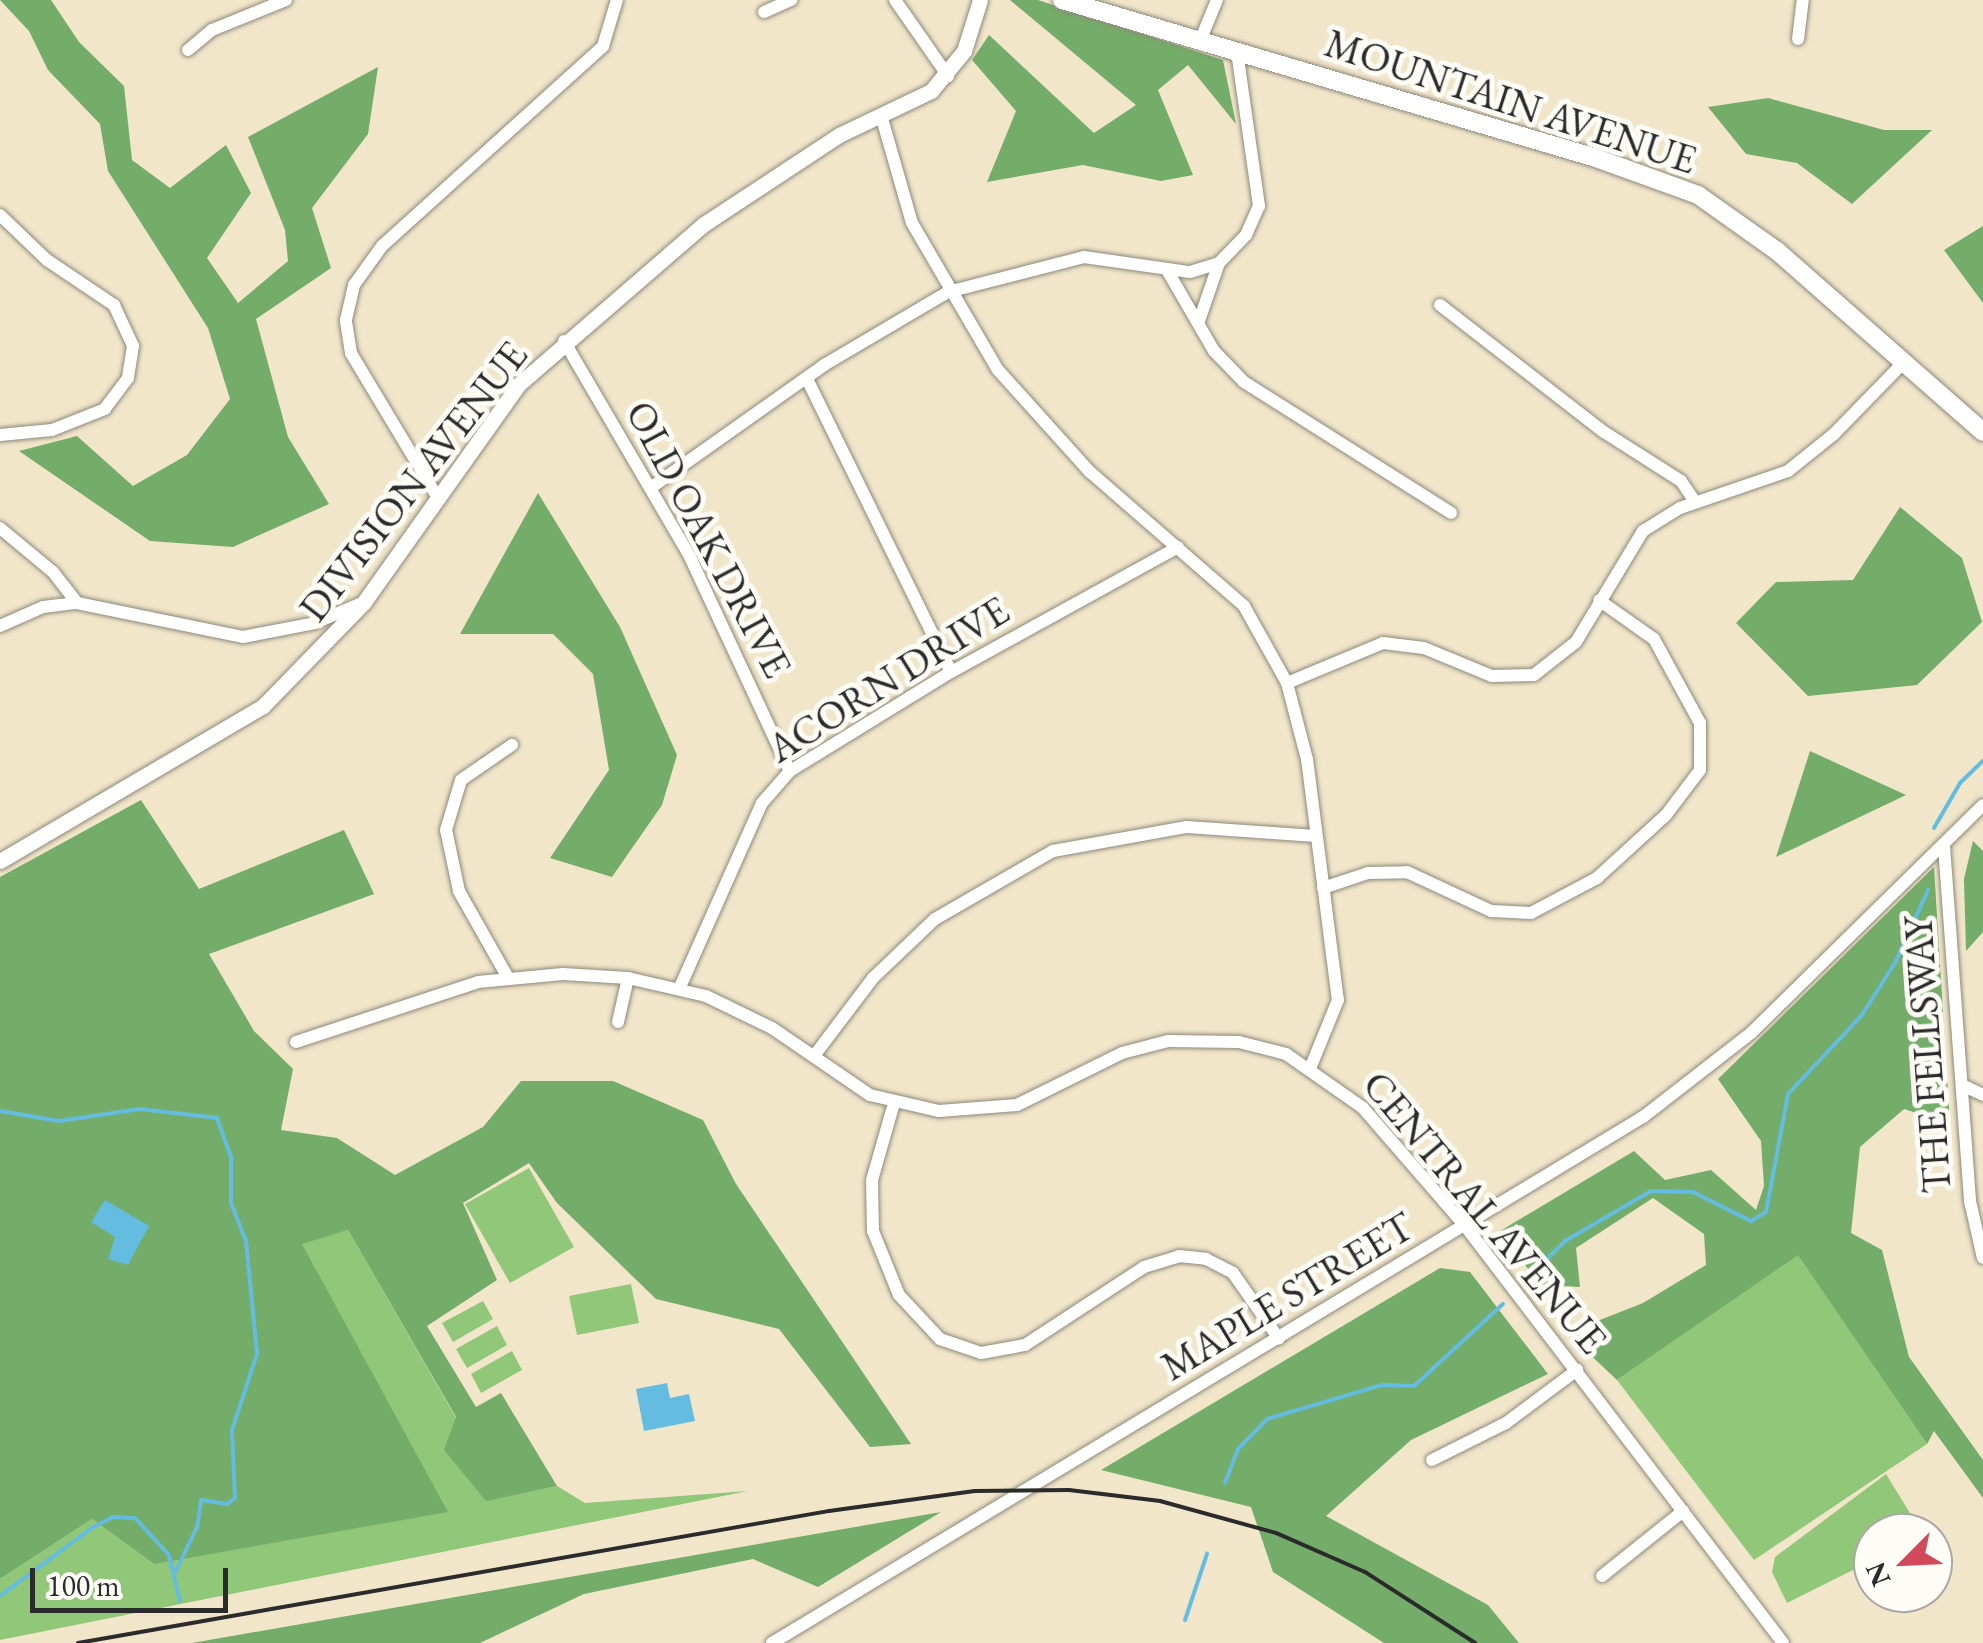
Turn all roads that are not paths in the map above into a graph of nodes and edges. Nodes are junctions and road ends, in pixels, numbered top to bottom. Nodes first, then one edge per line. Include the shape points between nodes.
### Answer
1 (286, 0) edge
2 (617, 0) edge
3 (791, 0) edge
4 (895, 0) edge
5 (980, 0) edge
6 (1062, 0) edge
7 (1217, 0) edge
8 (1803, 0) edge
9 (764, 12) dead end
10 (1798, 39) dead end
11 (1200, 41) junction
12 (188, 50) dead end
13 (1237, 52) junction
14 (948, 76) junction
15 (881, 115) junction
16 (0, 215) edge
17 (1220, 263) junction
18 (1166, 270) junction
19 (948, 292) junction
20 (1440, 305) dead end
21 (1200, 321) junction
22 (564, 341) junction
23 (1904, 362) junction
24 (807, 379) junction
25 (1983, 432) edge
26 (0, 435) edge
27 (652, 487) junction
28 (438, 498) junction
29 (1695, 502) junction
30 (1451, 512) dead end
31 (0, 528) edge
32 (1178, 546) junction
33 (1599, 600) junction
34 (364, 602) junction
35 (76, 603) junction
36 (0, 626) edge
37 (951, 672) junction
38 (1287, 682) junction
39 (512, 745) dead end
40 (790, 771) junction
41 (1983, 805) edge
42 (1316, 836) junction
43 (1944, 846) junction
44 (0, 861) edge
45 (1323, 888) junction
46 (507, 976) junction
47 (628, 978) junction
48 (680, 987) junction
49 (618, 1022) dead end
50 (296, 1042) dead end
51 (814, 1056) junction
52 (1311, 1066) junction
53 (1964, 1086) junction
54 (1983, 1096) edge
55 (894, 1103) junction
56 (1466, 1227) junction
57 (1983, 1258) edge
58 (1278, 1339) junction
59 (1576, 1370) junction
60 (1432, 1460) dead end
61 (1683, 1510) junction
62 (1602, 1576) dead end
63 (772, 1643) edge
64 (1784, 1643) edge

1 - 12 street via 212,30
2 - 28 street via 603,46 382,246 354,285 346,320 351,353
3 - 9 street
4 - 14 street
5 - 14 street
6 - 11 main road, MOUNTAIN AVENUE
7 - 11 street
8 - 10 street
11 - 13 main road, MOUNTAIN AVENUE
13 - 17 street via 1259,206 1246,235
13 - 23 main road, MOUNTAIN AVENUE via 1618,164 1698,195 1777,251
14 - 15 street, DIVISION AVENUE
15 - 19 street via 912,223
15 - 22 street, DIVISION AVENUE via 704,224
16 - 26 street via 47,260 114,305 129,329 133,364 119,394 82,421
17 - 18 street
17 - 21 street
18 - 19 street via 1133,259 1084,257
18 - 21 street
19 - 24 street
19 - 32 street via 1046,427
20 - 29 street via 1604,432 1681,480
21 - 30 street via 1214,352 1244,382
22 - 27 street, OLD OAK DRIVE
22 - 28 street, DIVISION AVENUE via 518,385
23 - 25 main road, MOUNTAIN AVENUE
23 - 29 street via 1788,471
24 - 27 street
24 - 37 street
27 - 40 street, OLD OAK DRIVE
28 - 34 street, DIVISION AVENUE
29 - 33 street via 1643,530
31 - 35 street via 53,572
32 - 37 street, ACORN DRIVE
32 - 38 street via 1244,606
33 - 38 street via 1576,642 1534,675 1492,676 1424,648 1383,643
33 - 45 street via 1654,639 1700,723 1700,770 1666,815 1597,878 1530,912 1492,911 1407,872 1368,873
34 - 35 street via 298,628 243,638
34 - 44 street, DIVISION AVENUE via 263,706
35 - 36 street via 43,607
37 - 40 street, ACORN DRIVE
38 - 42 street via 1307,759
39 - 46 street via 461,780 446,830 458,891
40 - 48 street, ACORN DRIVE via 762,803
41 - 43 street, MAPLE STREET
42 - 45 street
42 - 51 street via 1187,826 1054,851 935,919 873,978
43 - 53 street, THE FELLSWAY
43 - 56 street, MAPLE STREET via 1701,1074
45 - 52 street via 1338,1000
46 - 47 street, CENTRAL AVENUE
46 - 50 street, CENTRAL AVENUE
47 - 48 street, CENTRAL AVENUE
47 - 49 street
48 - 51 street, CENTRAL AVENUE via 740,1010
51 - 55 street, CENTRAL AVENUE via 843,1080
52 - 55 street, CENTRAL AVENUE via 1263,1046 1180,1040 1122,1053 1007,1107 957,1112
52 - 56 street, CENTRAL AVENUE via 1363,1108
53 - 54 street
53 - 57 street, THE FELLSWAY via 1970,1201
55 - 58 street via 872,1180 873,1231 899,1295 940,1339 981,1353 1025,1345 1144,1268 1179,1256 1206,1259 1233,1273
56 - 58 street, MAPLE STREET
56 - 59 street, CENTRAL AVENUE
58 - 63 street, MAPLE STREET
59 - 60 street via 1506,1423
59 - 61 street, CENTRAL AVENUE
61 - 62 street
61 - 64 street, CENTRAL AVENUE

